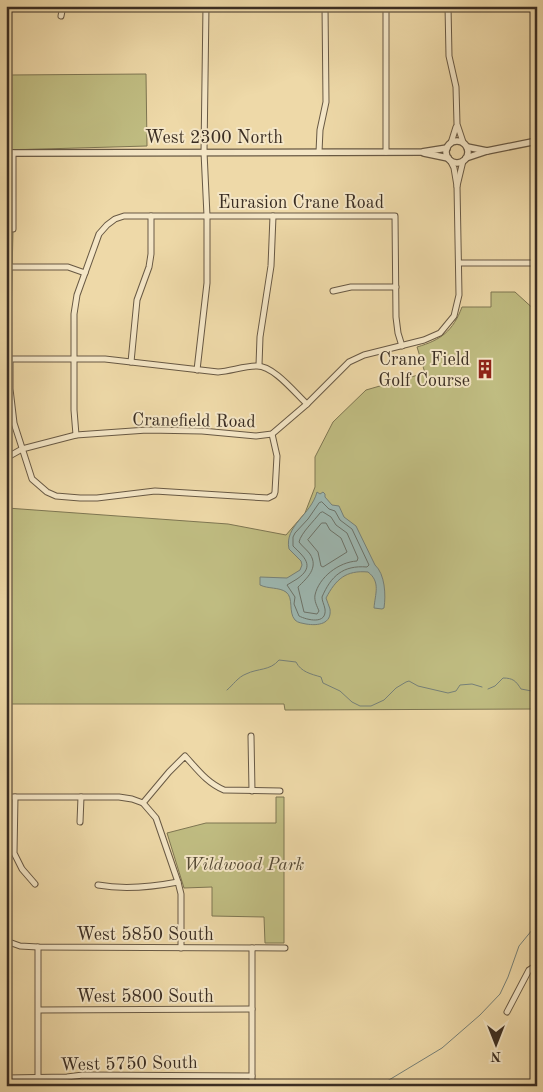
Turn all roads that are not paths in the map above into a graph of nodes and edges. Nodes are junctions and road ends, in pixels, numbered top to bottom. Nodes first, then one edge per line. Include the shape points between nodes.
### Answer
1 (63, 6) edge
2 (206, 6) edge
3 (325, 6) edge
4 (386, 6) edge
5 (448, 6) edge
6 (62, 16) dead end
7 (457, 124) junction
8 (537, 141) edge
9 (449, 145) junction
10 (465, 145) junction
11 (487, 151) junction
12 (6, 152) edge
13 (13, 152) junction
14 (204, 152) junction
15 (319, 152) junction
16 (386, 152) junction
17 (422, 152) junction
18 (449, 159) junction
19 (464, 160) junction
20 (457, 186) junction
21 (151, 216) junction
22 (207, 216) junction
23 (273, 216) junction
24 (14, 229) dead end
25 (537, 263) edge
26 (459, 264) junction
27 (6, 267) edge
28 (85, 273) junction
29 (396, 287) junction
30 (333, 291) dead end
31 (402, 346) junction
32 (8, 359) edge
33 (74, 359) junction
34 (131, 362) junction
35 (259, 366) junction
36 (197, 370) junction
37 (307, 404) junction
38 (272, 434) junction
39 (76, 435) junction
40 (22, 449) junction
41 (6, 458) edge
42 (251, 736) dead end
43 (252, 791) junction
44 (280, 791) dead end
45 (6, 797) edge
46 (15, 797) junction
47 (81, 797) junction
48 (144, 803) junction
49 (80, 822) dead end
50 (178, 882) junction
51 (35, 884) dead end
52 (98, 885) dead end
53 (6, 942) edge
54 (38, 947) junction
55 (181, 948) junction
56 (252, 948) junction
57 (285, 948) dead end
58 (537, 964) edge
59 (252, 1009) junction
60 (39, 1010) junction
61 (507, 1012) dead end
62 (252, 1076) junction
63 (6, 1078) edge
64 (38, 1078) junction
65 (38, 1086) edge
66 (252, 1086) edge

1 - 6 street
2 - 14 street
3 - 15 street via 326,102
4 - 16 street
5 - 7 street via 448,43 456,87
7 - 9 street
7 - 10 street
8 - 11 street
9 - 10 street via 457,141
9 - 17 street
9 - 18 street
10 - 11 street
10 - 19 street via 468,153
11 - 19 street
12 - 13 street, West 2300 North
13 - 14 street, West 2300 North
13 - 24 street
14 - 15 street, West 2300 North
14 - 22 street
15 - 16 street, West 2300 North
16 - 17 street, West 2300 North
17 - 18 street
18 - 19 street via 456,162
18 - 20 street, Cranefield Road
19 - 20 street, Cranefield Road
20 - 26 street, Cranefield Road
21 - 22 street, Eurasion Crane Road
21 - 28 street, Eurasion Crane Road via 124,216 107,224 99,234
21 - 34 street via 152,254 137,300
22 - 23 street, Eurasion Crane Road
22 - 36 street via 207,284
23 - 29 street, Eurasion Crane Road via 395,216
23 - 35 street via 272,259 260,337
25 - 26 street
26 - 31 street, Cranefield Road via 454,316 433,337
27 - 28 street via 68,267
28 - 33 street via 74,314
29 - 30 street via 351,287
29 - 31 street via 396,317
31 - 37 street, Cranefield Road via 349,362
32 - 33 street
32 - 40 street via 14,423
33 - 34 street
33 - 39 street
34 - 36 street
35 - 36 street via 231,372
35 - 37 street via 271,370
37 - 38 street, Cranefield Road
38 - 39 street, Cranefield Road via 256,436 147,430
38 - 40 street via 277,456 274,495 265,498 155,490 97,498 56,496 32,479
39 - 40 street, Cranefield Road
40 - 41 street, Cranefield Road
42 - 43 street
43 - 44 street
43 - 48 street via 224,790 215,786 185,756
45 - 46 street
46 - 47 street
46 - 51 street via 14,853
47 - 48 street via 120,797
47 - 49 street
48 - 50 street via 156,818
50 - 52 street via 113,888
50 - 55 street
53 - 54 street, West 5850 South
54 - 55 street, West 5850 South
54 - 60 street
55 - 56 street, West 5850 South
56 - 57 street, West 5850 South
56 - 59 street
58 - 61 street via 529,970
59 - 60 street, West 5800 South
59 - 62 street
60 - 64 street
62 - 64 street, West 5750 South via 84,1075
62 - 66 street
63 - 64 street, West 5750 South
64 - 65 street

